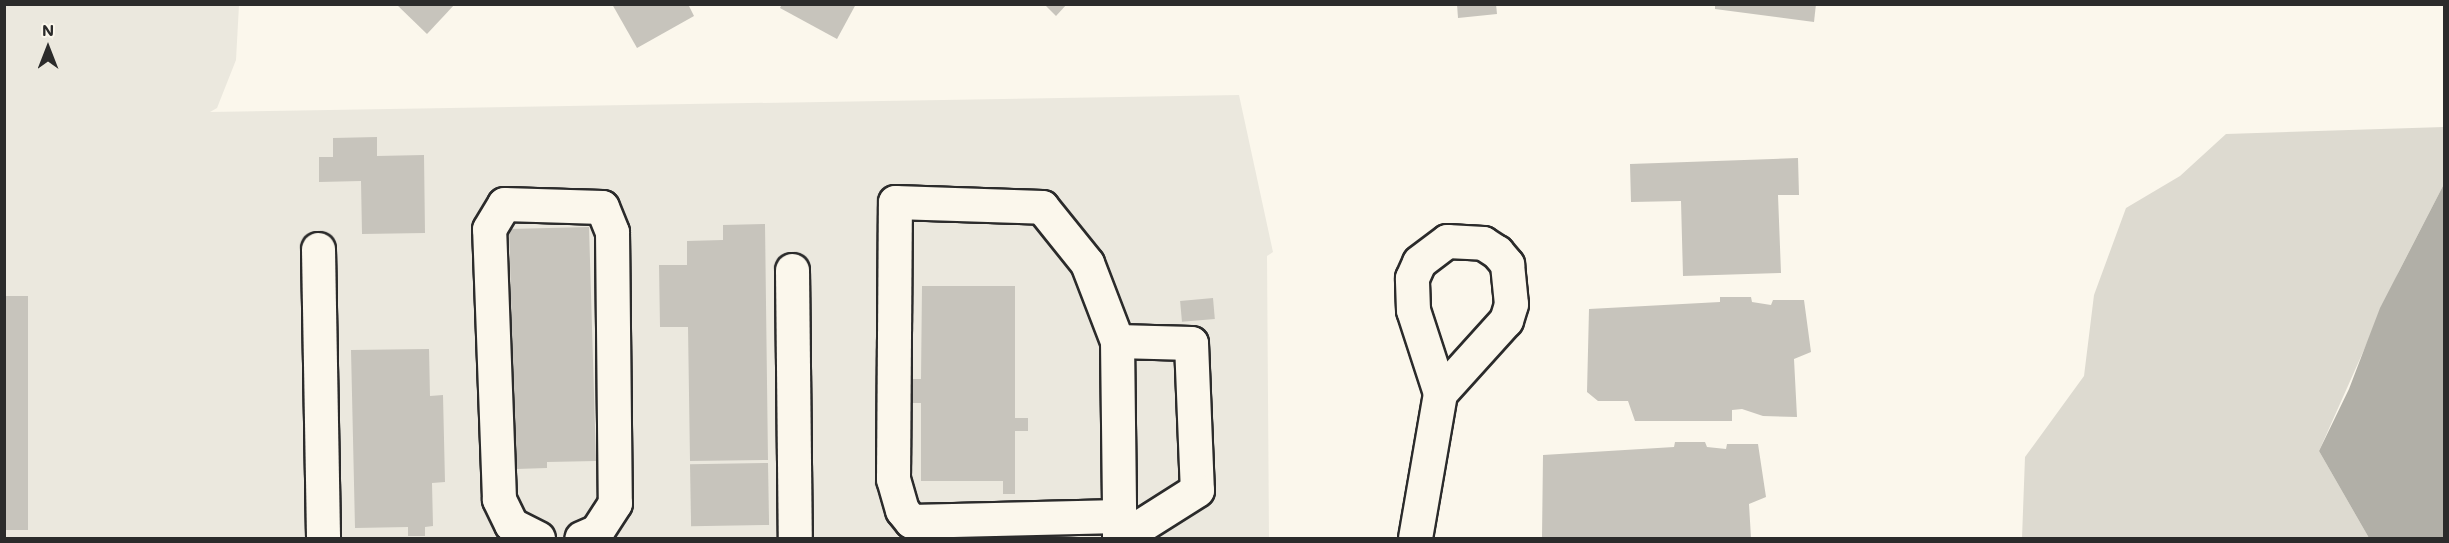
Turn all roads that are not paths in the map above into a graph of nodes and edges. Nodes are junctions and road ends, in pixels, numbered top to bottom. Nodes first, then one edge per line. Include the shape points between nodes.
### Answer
1 (318, 249) dead end
2 (792, 270) dead end
3 (1117, 341) junction
4 (1440, 393) dead end
5 (1119, 531) edge
6 (323, 538) edge
7 (538, 538) edge
8 (581, 538) edge
9 (795, 538) edge
10 (1415, 538) edge

1 - 6 street
2 - 9 street
3 - 5 street
3 - 5 street via 1191,343 1197,490
3 - 5 street via 1086,263 1042,207 895,202 893,479 902,510 911,522
4 - 10 street
7 - 8 street via 511,524 499,499 489,229 504,204 602,207 612,232 615,503 597,531

